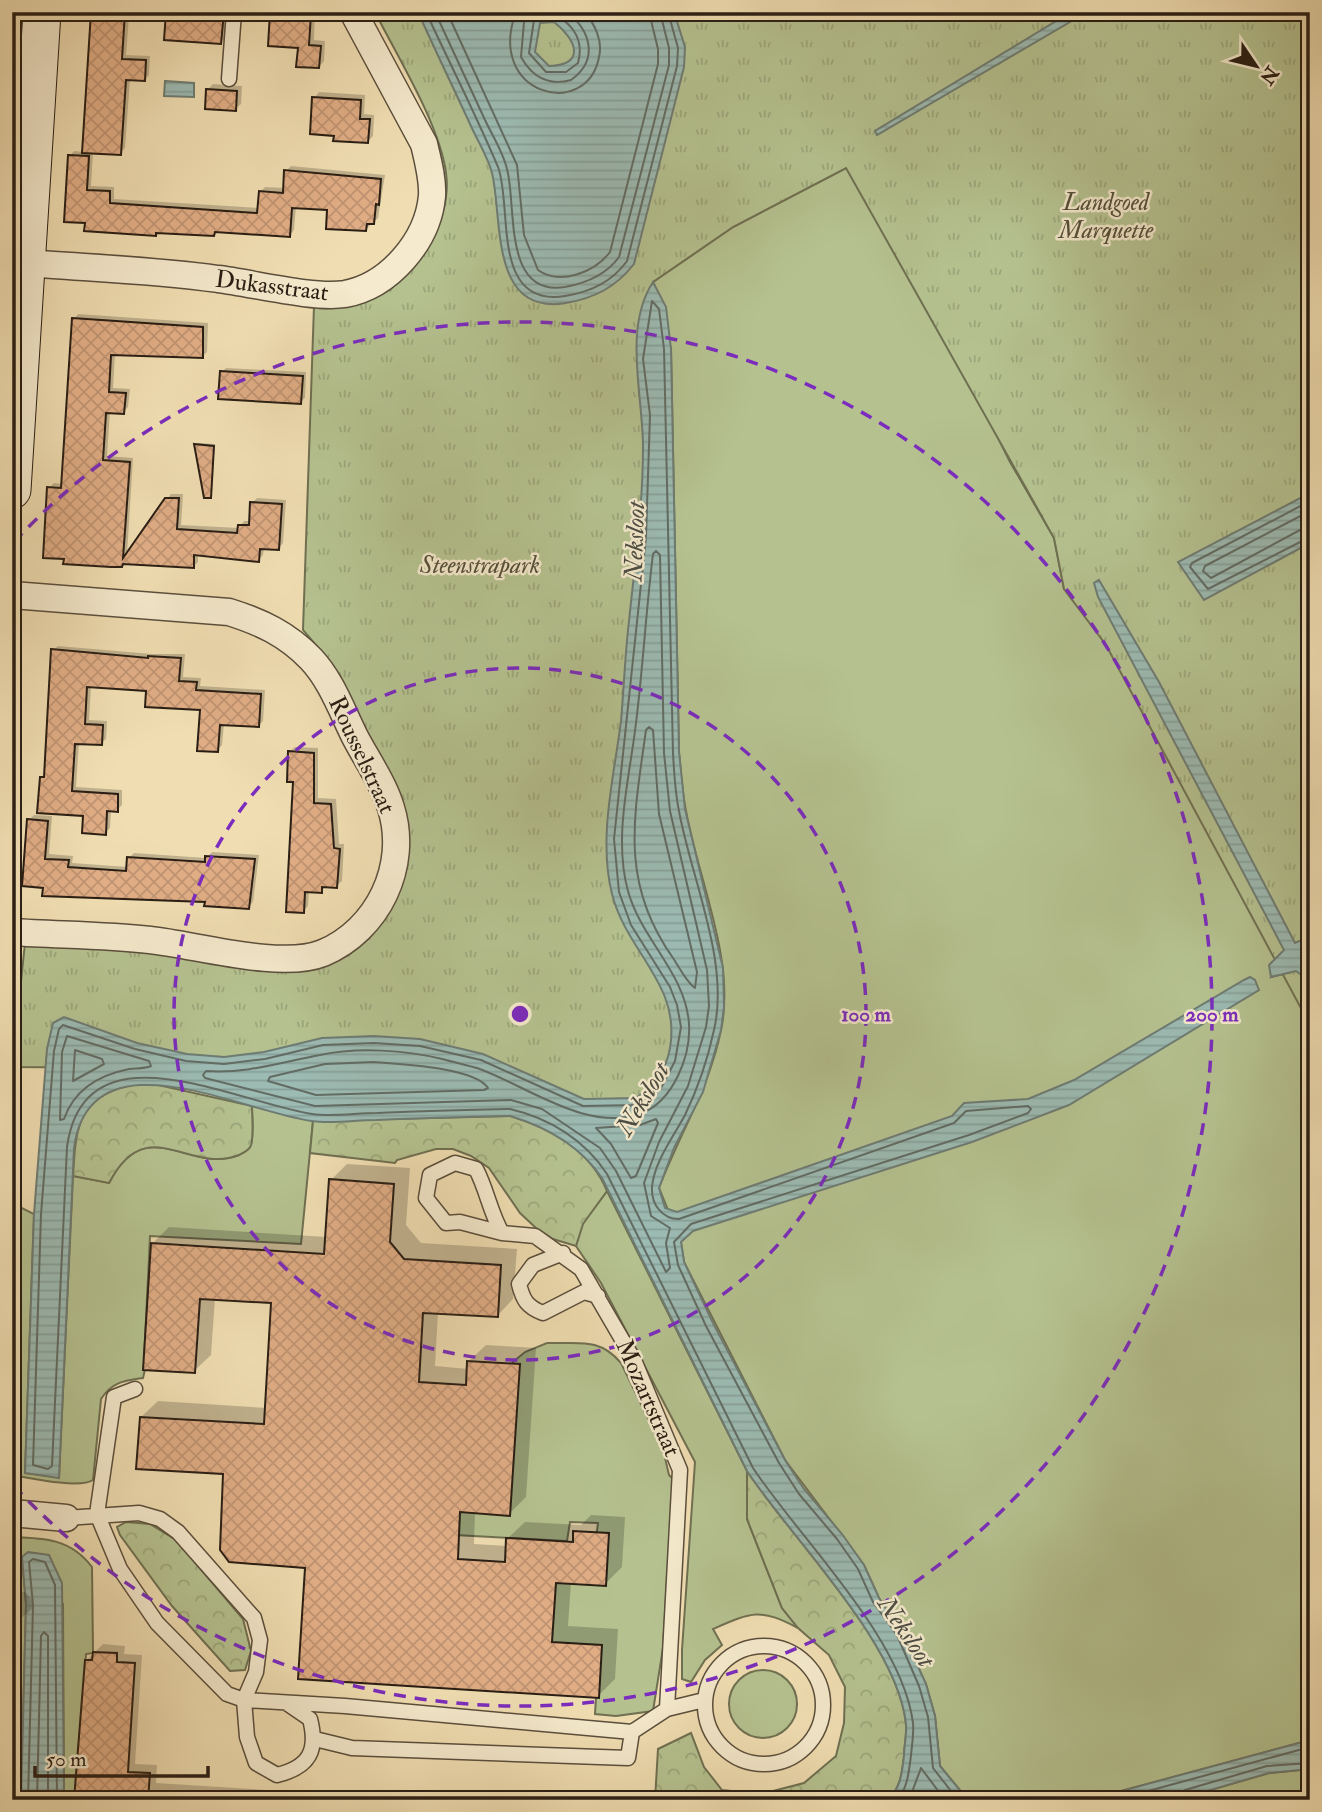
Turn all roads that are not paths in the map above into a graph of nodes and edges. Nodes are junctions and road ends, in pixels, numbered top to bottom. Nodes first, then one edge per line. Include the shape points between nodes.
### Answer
1 (42, 12) edge
2 (234, 12) edge
3 (353, 12) edge
4 (229, 79) dead end
5 (26, 263) junction
6 (13, 477) edge
7 (12, 595) edge
8 (12, 932) edge
9 (502, 1233) junction
10 (563, 1253) junction
11 (598, 1296) junction
12 (135, 1390) dead end
13 (12, 1513) edge
14 (97, 1514) junction
15 (66, 1518) joint
16 (244, 1700) junction
17 (704, 1700) junction
18 (287, 1704) junction
19 (667, 1709) junction
20 (632, 1732) junction
21 (315, 1739) junction

1 - 5 main road
2 - 4 lane
3 - 5 street, Dukasstraat via 424,144 429,167 432,197 424,228 394,269 362,289 329,295 215,278
5 - 6 main road
7 - 8 street, Rousselstraat via 229,612 262,622 288,638 312,660 329,685 391,808 396,837 395,859 378,908 358,932 321,954 297,960 148,940
9 - 9 lane, Mozartstraat via 476,1169 455,1163 430,1175 426,1198 446,1223
9 - 10 lane, Mozartstraat via 535,1237
10 - 11 lane, Mozartstraat via 581,1269
10 - 11 lane via 533,1265 519,1284 522,1299 543,1313 584,1292
11 - 19 lane, Mozartstraat via 634,1360 680,1470
12 - 14 lane via 114,1397
13 - 15 street
14 - 15 lane
14 - 16 lane via 120,1569 156,1623 228,1694
14 - 16 lane via 139,1513 160,1518 178,1532 254,1618 259,1651
16 - 18 lane
16 - 21 lane via 247,1737 256,1763 277,1775 292,1772 307,1760
17 - 17 lane via 709,1731 722,1747 729,1755 758,1766 797,1754 813,1740 824,1711 818,1680 799,1656 769,1645 738,1651 722,1664 714,1671
17 - 19 lane
18 - 20 lane
18 - 21 lane via 310,1719
19 - 20 lane
20 - 21 lane via 628,1758 352,1748

